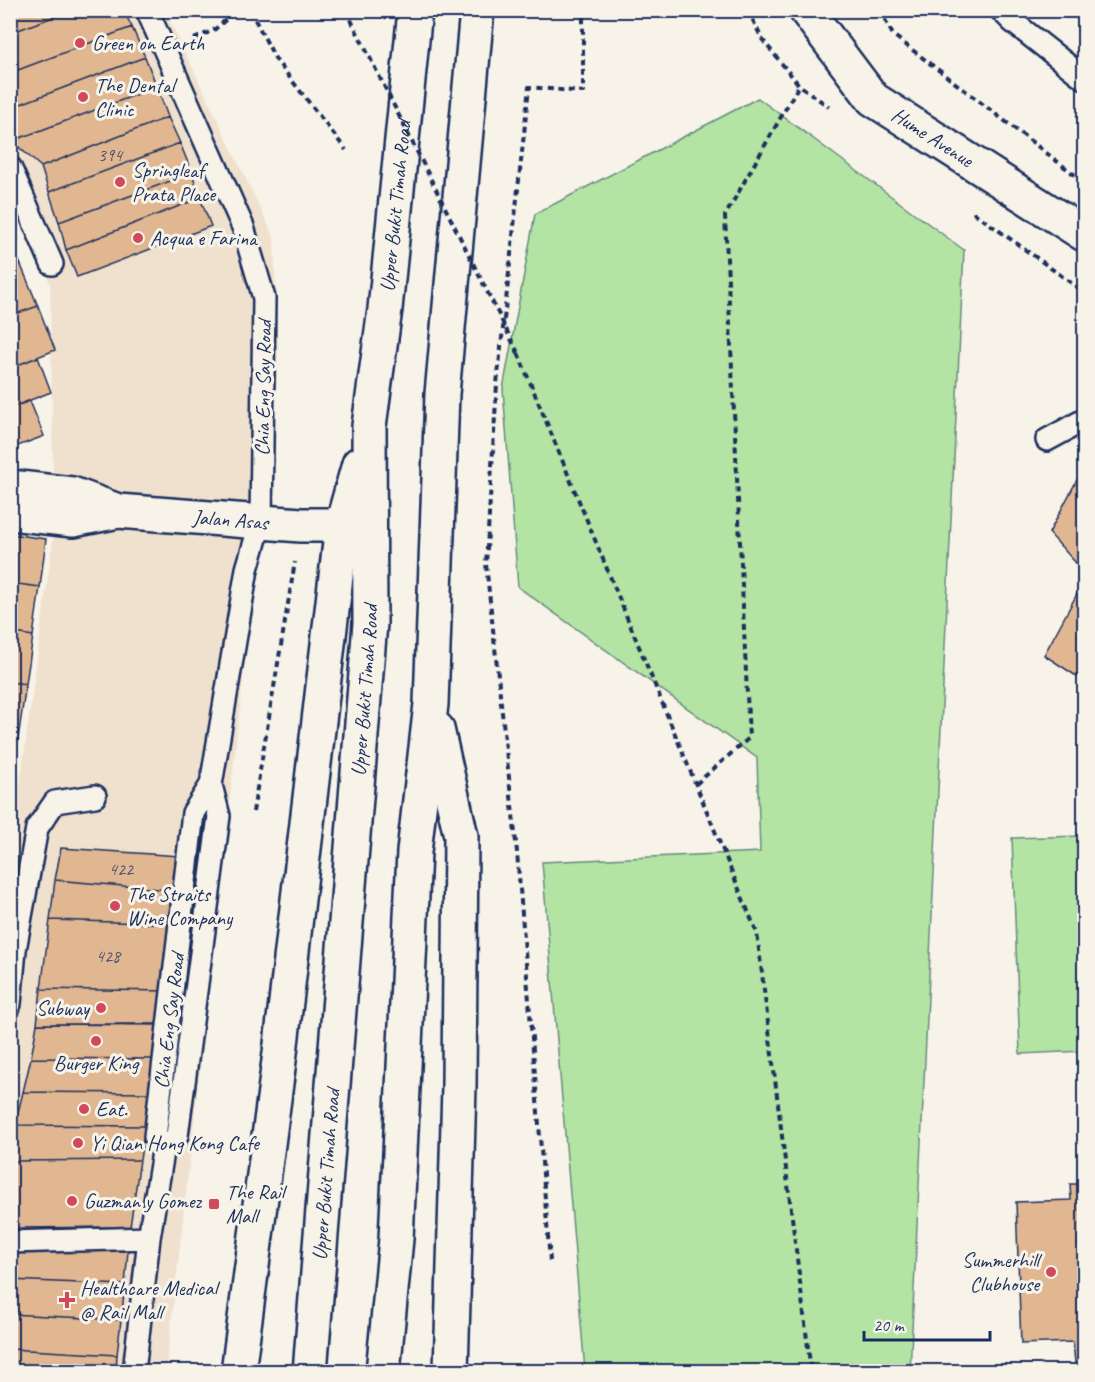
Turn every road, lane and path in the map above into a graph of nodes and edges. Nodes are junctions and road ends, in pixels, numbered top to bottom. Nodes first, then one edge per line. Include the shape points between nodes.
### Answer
1 (147, 10) edge
2 (237, 10) edge
3 (250, 10) edge
4 (346, 10) edge
5 (415, 10) edge
6 (477, 10) edge
7 (583, 10) edge
8 (806, 10) edge
9 (880, 10) edge
10 (1001, 10) edge
11 (166, 51) junction
12 (1084, 78) edge
13 (799, 86) dead end
14 (346, 150) dead end
15 (10, 167) edge
16 (1084, 182) edge
17 (1084, 234) edge
18 (52, 264) dead end
19 (1084, 420) edge
20 (369, 426) junction
21 (1047, 440) dead end
22 (10, 487) edge
23 (118, 511) junction
24 (10, 513) edge
25 (261, 521) junction
26 (342, 525) junction
27 (431, 704) junction
28 (696, 784) junction
29 (95, 796) dead end
30 (10, 1004) edge
31 (149, 1238) junction
32 (10, 1242) edge
33 (550, 1261) dead end
34 (134, 1371) edge
35 (238, 1371) edge
36 (310, 1371) edge
37 (383, 1371) edge
38 (451, 1371) edge
39 (811, 1371) edge

1 - 11 lane, Chia Eng Say Road
2 - 11 path via 214,30
3 - 14 path via 276,60
4 - 28 path, bridge via 518,353
5 - 20 main road, Upper Bukit Timah Road via 385,309
6 - 27 main road via 442,394
7 - 33 path via 583,92 529,87 497,384 486,564 517,852
8 - 17 main road, Hume Avenue via 873,99
9 - 16 path via 893,35
10 - 12 lane
11 - 25 lane, Chia Eng Say Road via 243,227 264,298
13 - 28 path via 725,216 749,738
15 - 18 lane
19 - 21 lane
20 - 26 main road
20 - 36 main road, Upper Bukit Timah Road via 370,623
22 - 23 main road, Jalan Asas via 72,494
23 - 24 main road, Jalan Asas via 72,520
23 - 25 main road, Jalan Asas
25 - 26 main road, Jalan Asas
25 - 31 lane, Chia Eng Say Road via 247,569 211,785 219,816 177,1136 163,1152
26 - 35 main road
27 - 37 main road via 414,852 396,1239
27 - 38 main road via 461,837
28 - 39 path via 757,933
29 - 30 lane via 55,802 37,828 15,950
31 - 32 lane
31 - 34 lane, Chia Eng Say Road

